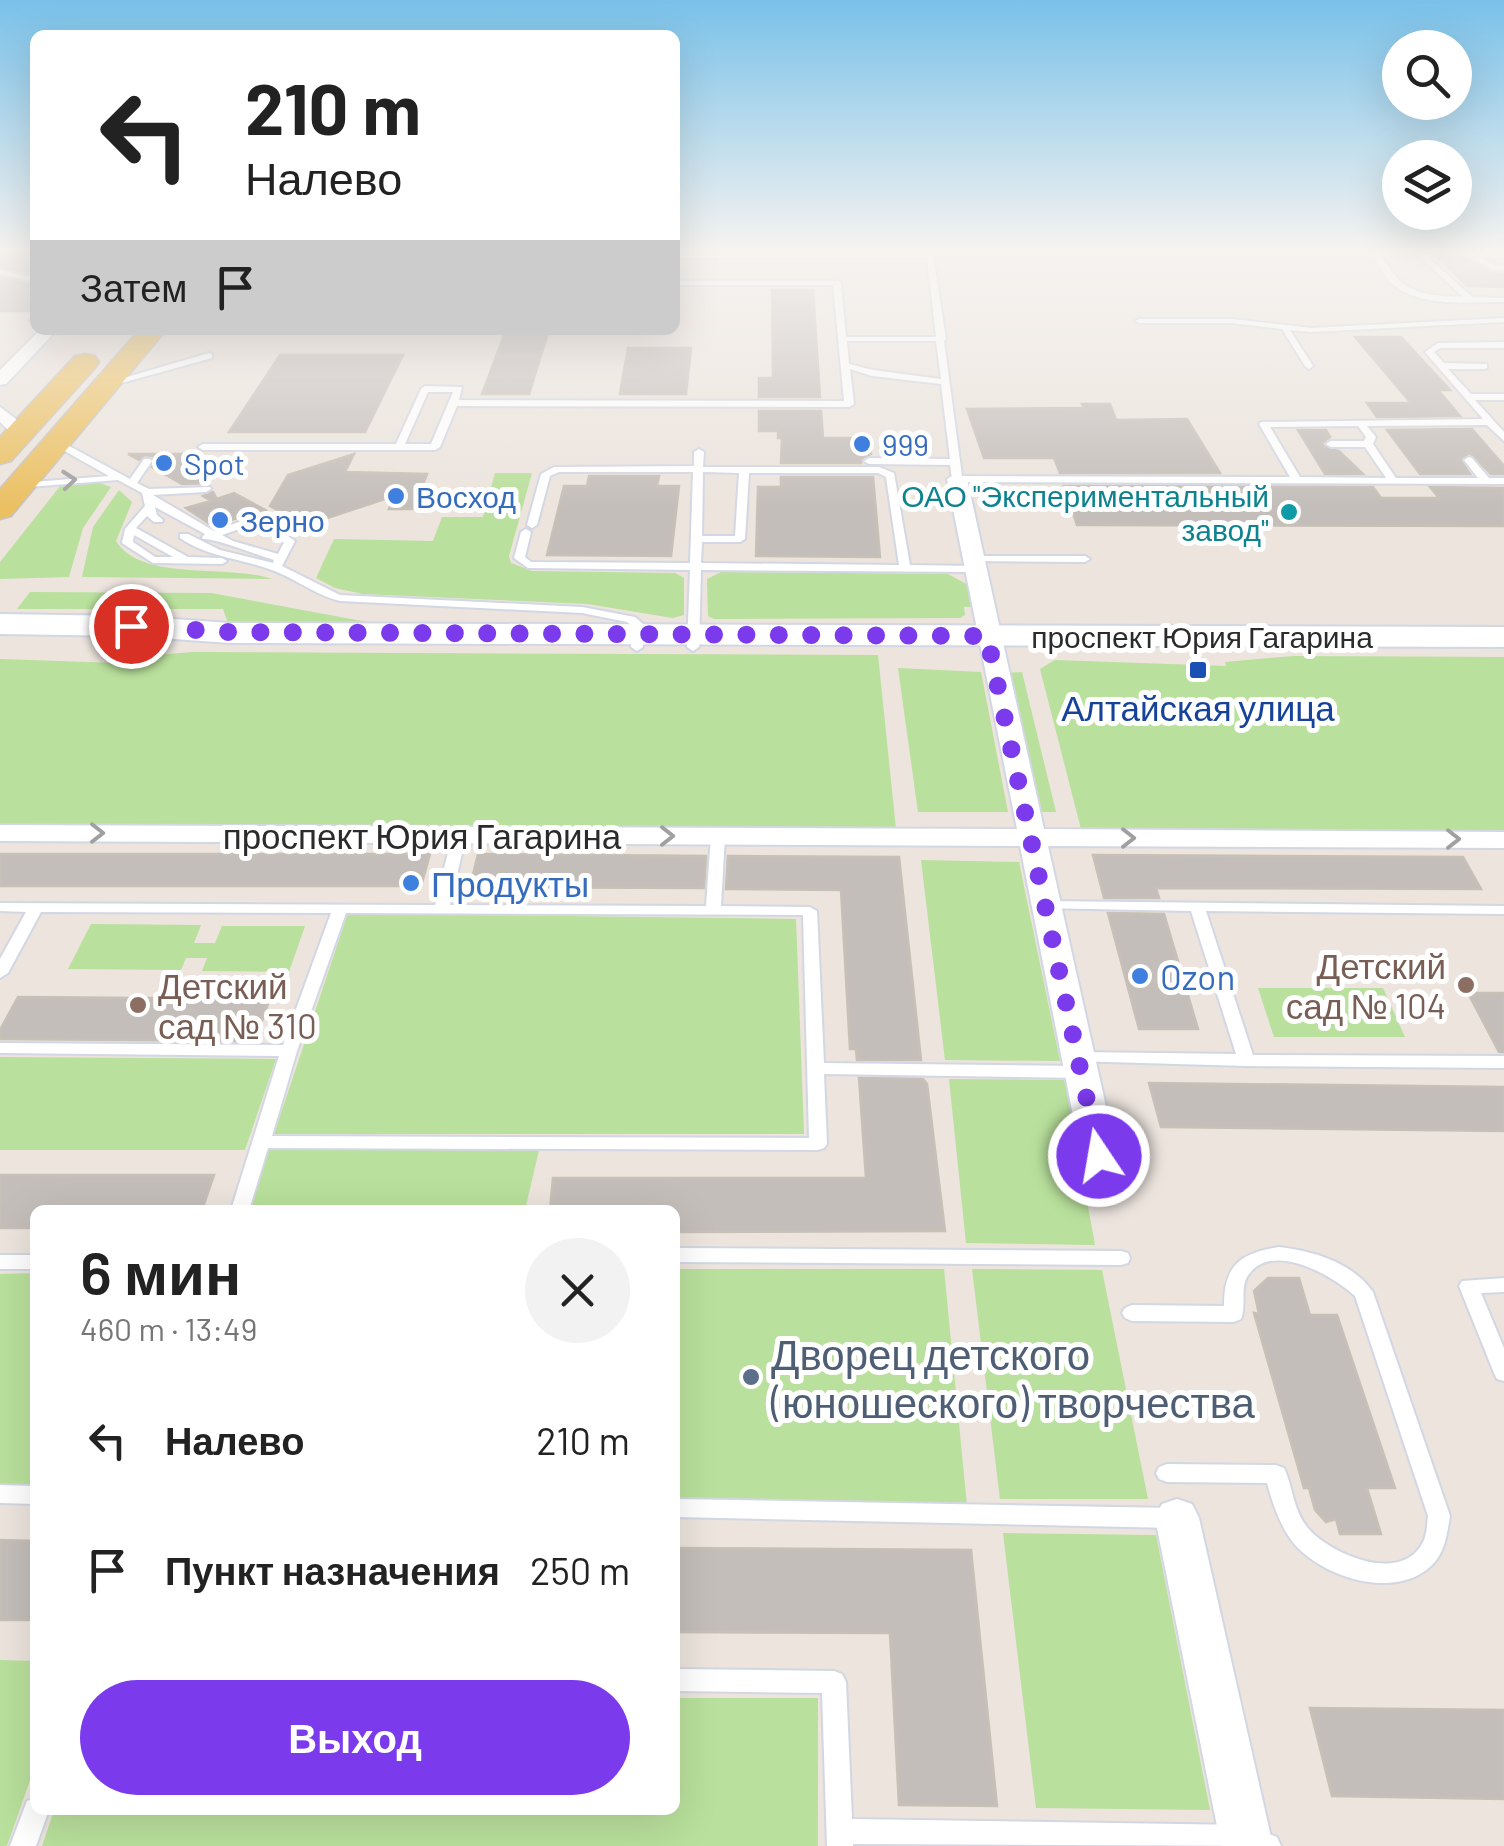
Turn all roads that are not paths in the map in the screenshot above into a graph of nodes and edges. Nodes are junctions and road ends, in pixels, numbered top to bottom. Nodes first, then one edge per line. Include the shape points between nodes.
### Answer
1 (45, 335) edge
2 (149, 335) edge
3 (842, 335) edge
4 (941, 335) edge
5 (1289, 335) edge
6 (842, 339) junction
7 (104, 340) dead end
8 (942, 340) junction
9 (1504, 345) edge
10 (209, 356) dead end
11 (845, 364) junction
12 (1309, 366) dead end
13 (1442, 366) junction
14 (1484, 366) dead end
15 (0, 380) edge
16 (942, 382) junction
17 (107, 384) junction
18 (1467, 397) junction
19 (1504, 397) edge
20 (453, 403) junction
21 (10, 422) edge
22 (1487, 422) junction
23 (1361, 424) junction
24 (1504, 438) edge
25 (57, 443) junction
26 (1331, 444) dead end
27 (1368, 444) junction
28 (203, 447) dead end
29 (400, 447) junction
30 (0, 455) edge
31 (1469, 460) dead end
32 (146, 461) dead end
33 (699, 461) junction
34 (744, 470) junction
35 (956, 470) junction
36 (118, 478) junction
37 (1296, 479) junction
38 (1393, 480) junction
39 (1486, 481) junction
40 (1504, 481) edge
41 (131, 484) junction
42 (20, 486) junction
43 (206, 489) dead end
44 (148, 499) junction
45 (0, 509) edge
46 (158, 520) dead end
47 (130, 529) junction
48 (213, 535) junction
49 (188, 539) junction
50 (696, 539) junction
51 (165, 550) junction
52 (1085, 559) dead end
53 (188, 560) junction
54 (241, 561) junction
55 (278, 564) junction
56 (974, 564) junction
57 (695, 566) junction
58 (905, 568) junction
59 (0, 624) edge
60 (1504, 638) edge
61 (638, 641) junction
62 (694, 641) junction
63 (989, 642) junction
64 (0, 644) edge
65 (1504, 650) edge
66 (0, 833) edge
67 (459, 836) junction
68 (718, 836) junction
69 (1031, 838) junction
70 (1503, 840) edge
71 (1045, 905) junction
72 (0, 906) edge
73 (341, 906) junction
74 (442, 906) junction
75 (36, 907) junction
76 (712, 909) junction
77 (1198, 910) junction
78 (1504, 910) edge
79 (0, 972) edge
80 (0, 1048) edge
81 (289, 1051) junction
82 (1246, 1060) junction
83 (1504, 1062) edge
84 (1080, 1065) junction
85 (816, 1068) junction
86 (260, 1142) junction
87 (1099, 1156) dead end
88 (241, 1205) edge
89 (680, 1255) edge
90 (1121, 1258) dead end
91 (0, 1262) edge
92 (30, 1262) edge
93 (1504, 1285) edge
94 (1132, 1313) dead end
95 (1504, 1373) edge
96 (0, 1494) edge
97 (30, 1494) edge
98 (1172, 1496) junction
99 (680, 1508) edge
100 (680, 1680) edge
101 (34, 1815) edge
102 (839, 1839) edge
103 (1253, 1843) edge
104 (23, 1846) edge

1 - 15 street
2 - 17 main road
3 - 6 lane
4 - 8 lane
5 - 12 lane
6 - 8 lane
6 - 11 lane
7 - 21 main road
8 - 16 lane
9 - 13 lane via 1431,348
10 - 17 lane
11 - 16 lane
11 - 20 lane via 848,404
13 - 14 lane
13 - 18 lane
16 - 35 lane
17 - 25 main road
18 - 19 lane
18 - 22 lane
20 - 29 lane via 435,448
20 - 29 lane via 459,389 426,389
21 - 30 main road
22 - 23 lane
22 - 24 lane
23 - 27 lane via 1371,437
23 - 37 lane via 1264,424
25 - 36 lane
25 - 42 main road
26 - 27 lane
27 - 38 lane
28 - 29 lane
31 - 39 lane
32 - 41 lane
33 - 34 lane
33 - 35 lane
33 - 50 lane
33 - 57 lane via 546,474 519,558 528,565
34 - 50 lane via 740,539
34 - 58 lane via 880,470 892,476
35 - 37 lane
35 - 56 street
36 - 41 lane
42 -> 36 lane
37 - 38 lane
38 - 39 lane
39 - 40 lane
41 - 44 lane
42 - 45 main road
43 - 44 lane
44 - 46 lane
44 - 47 lane
44 - 48 lane
47 - 51 lane
47 - 53 lane via 126,543 154,560
48 - 49 lane
48 - 55 lane
48 - 55 lane via 255,518 290,541
49 - 51 lane
49 - 54 lane
50 - 57 lane
51 - 53 lane
52 - 56 lane
53 - 54 lane
54 - 55 lane
55 - 61 lane via 320,594 582,610 632,619
56 - 58 lane
56 - 63 street
57 - 58 lane
57 - 62 lane
59 - 61 main road, проспект Юрия Гагарина
60 - 63 main road, проспект Юрия Гагарина
61 - 62 main road, проспект Юрия Гагарина
61 - 64 main road, проспект Юрия Гагарина
62 - 63 main road, проспект Юрия Гагарина
63 - 65 main road, проспект Юрия Гагарина
63 - 69 street
66 -> 67 street, проспект Юрия Гагарина
67 -> 68 street, проспект Юрия Гагарина
67 - 74 lane
68 - 69 street, проспект Юрия Гагарина
68 - 76 lane
69 -> 70 street, проспект Юрия Гагарина
69 - 71 street
71 - 77 lane
71 - 84 street
72 - 75 lane
73 - 74 lane
73 - 75 lane
73 - 81 lane
74 - 76 lane
75 - 79 lane
76 - 85 lane via 810,910
77 - 78 lane
77 - 82 lane
80 - 81 lane
81 - 86 lane
82 - 83 lane
82 - 84 lane
84 - 85 lane
84 - 87 street
85 - 86 lane via 818,1144
86 - 88 lane
89 - 90 lane
91 - 92 lane
93 - 95 lane via 1469,1286
94 - 98 lane via 1234,1314 1233,1280 1268,1255 1303,1256 1338,1269 1363,1292 1439,1532 1424,1559 1410,1568 1350,1568 1294,1528 1276,1474
96 - 97 lane
98 - 99 lane
98 - 103 street
100 - 102 lane via 834,1682
101 - 104 lane
102 - 103 lane

